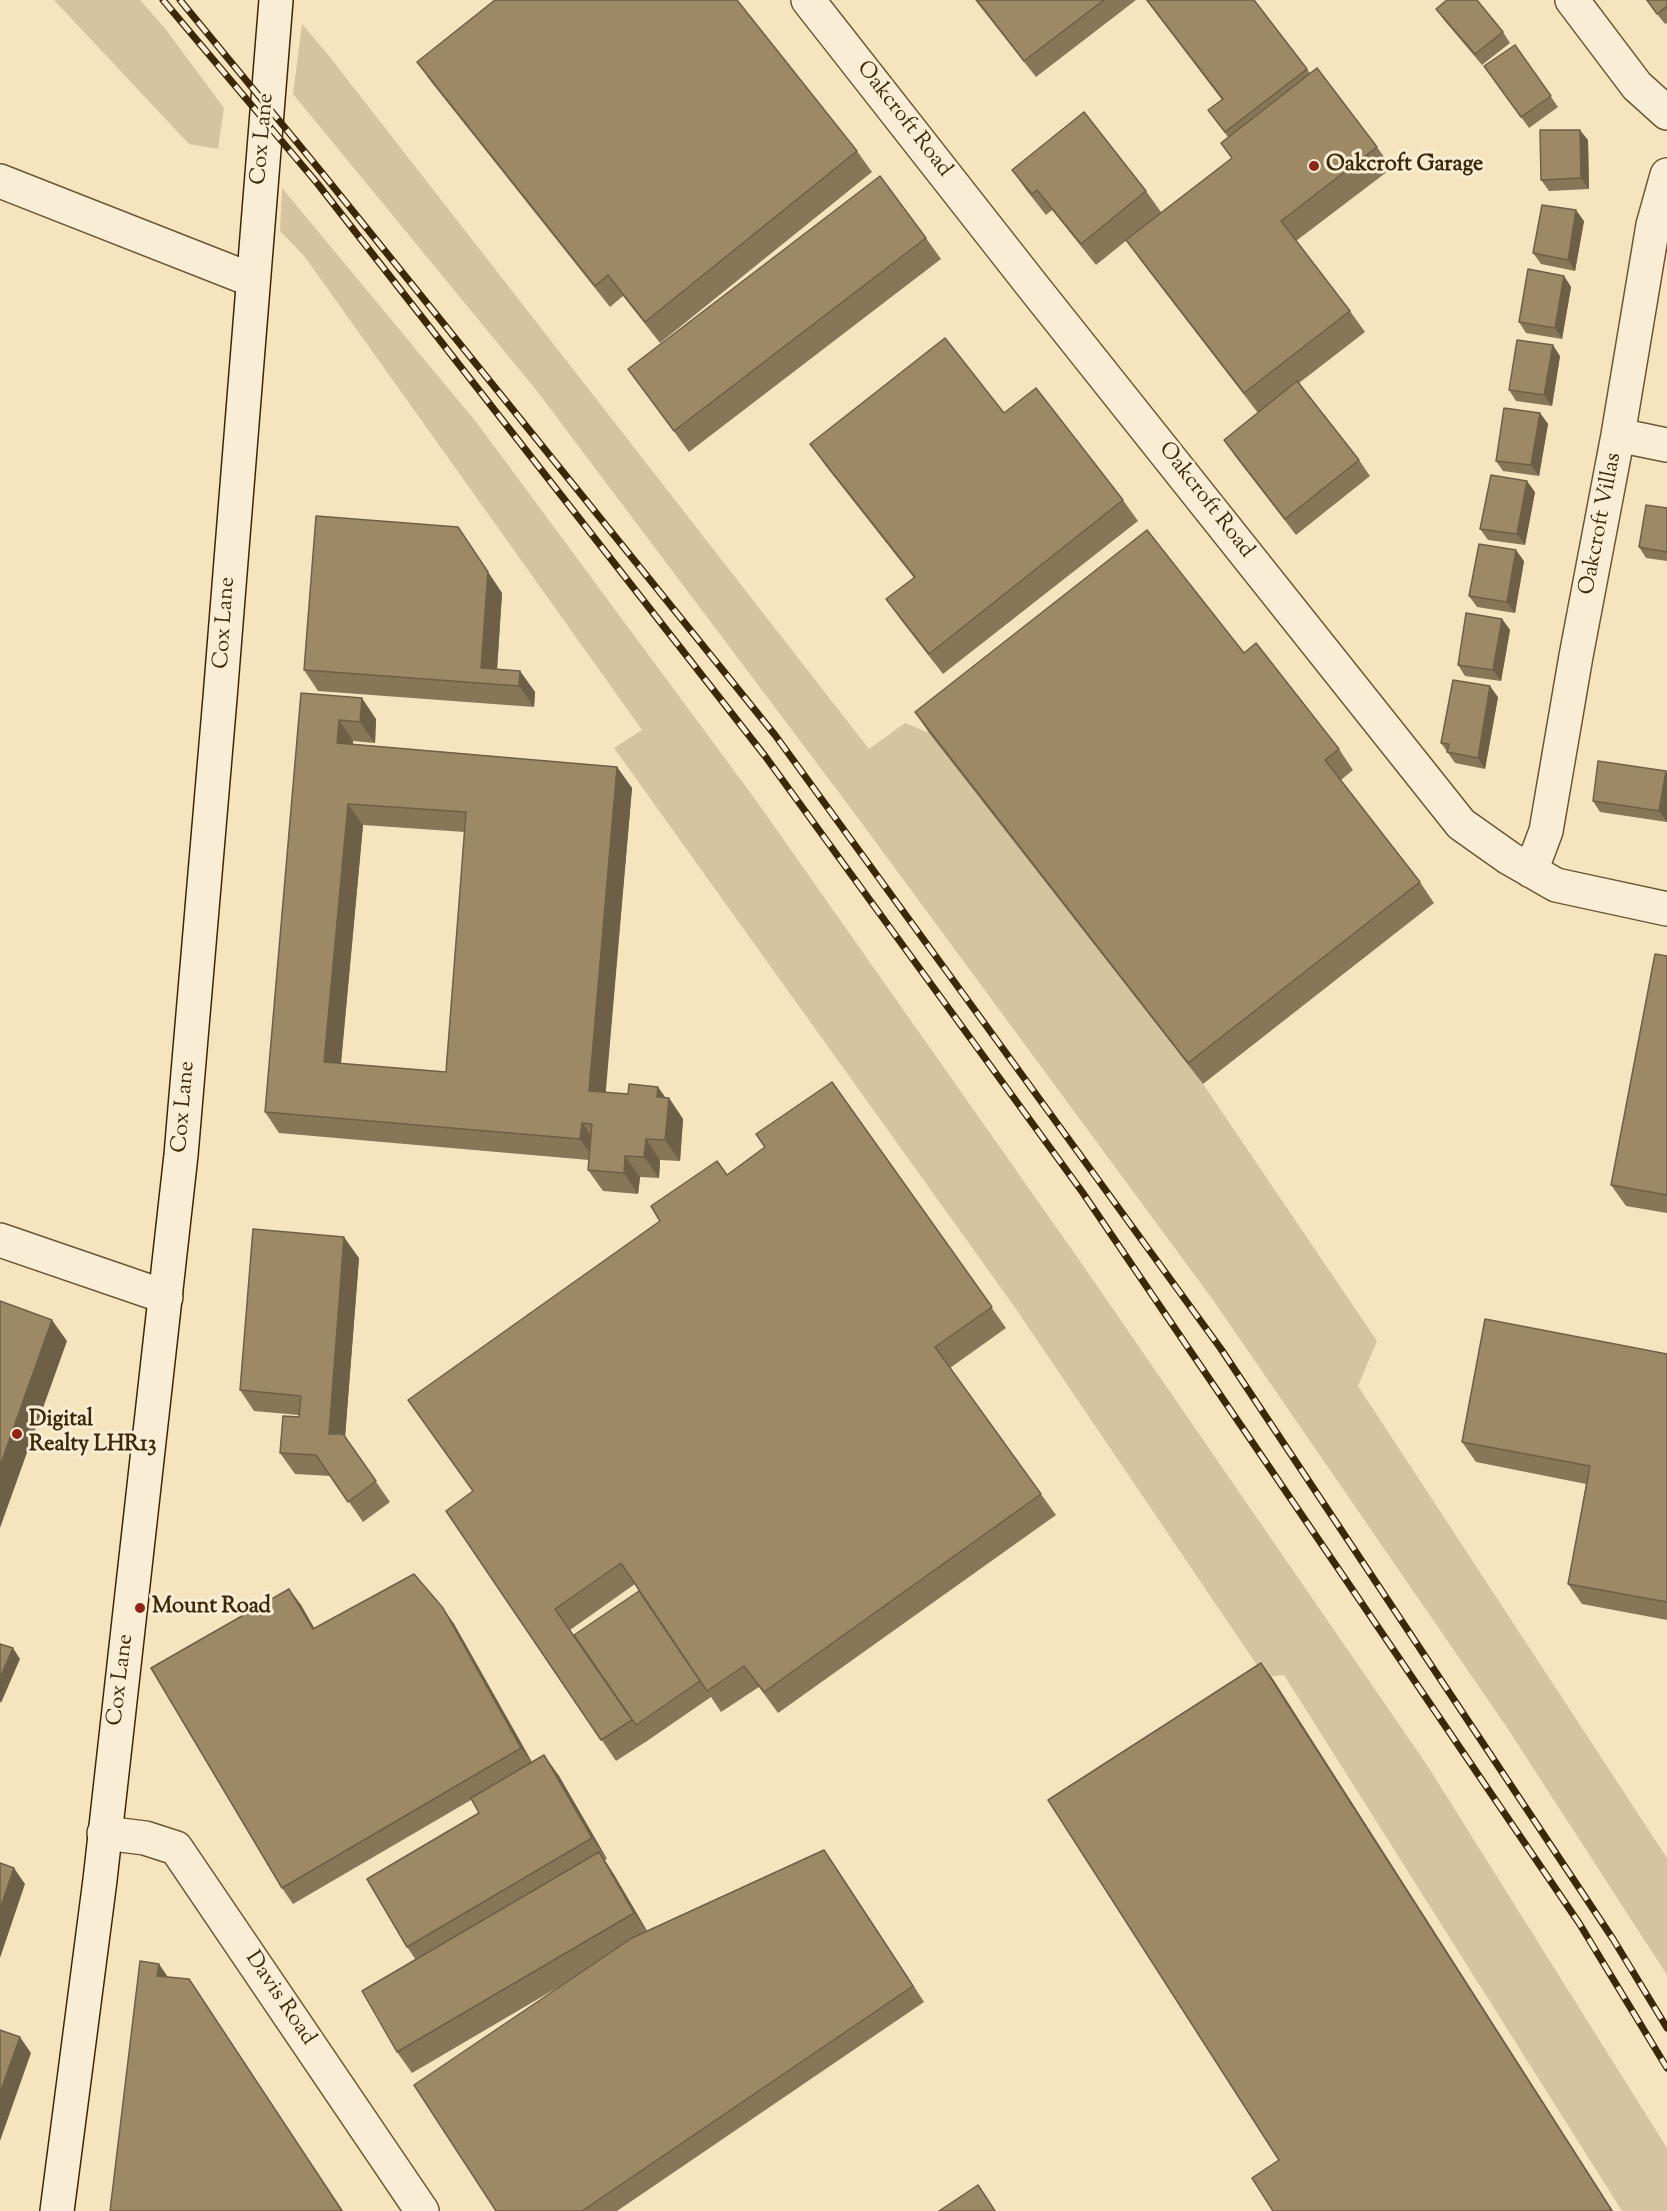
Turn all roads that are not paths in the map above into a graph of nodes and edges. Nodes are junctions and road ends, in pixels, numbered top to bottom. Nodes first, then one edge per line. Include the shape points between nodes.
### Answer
1 (276, 0) edge
2 (808, 0) edge
3 (1572, 0) edge
4 (1667, 114) edge
5 (1667, 175) edge
6 (0, 181) edge
7 (252, 280) junction
8 (1618, 435) junction
9 (1667, 445) edge
10 (1531, 871) junction
11 (1667, 909) edge
12 (0, 1240) edge
13 (166, 1297) junction
14 (104, 1833) junction
15 (57, 2211) edge
16 (422, 2211) edge

1 - 7 street, Cox Lane
2 - 10 street, Oakcroft Road via 1461,824
3 - 4 street via 1637,86
5 - 8 street, Oakcroft Villas via 1653,225
6 - 7 street
7 - 13 street, Cox Lane via 220,698
8 - 9 street
8 - 10 street, Oakcroft Villas via 1546,831
10 - 11 street, Oakcroft Road via 1556,885
12 - 13 street
13 - 14 street, Cox Lane
14 - 15 street, Cox Lane
14 - 16 street, Davis Road via 146,1838 176,1848

